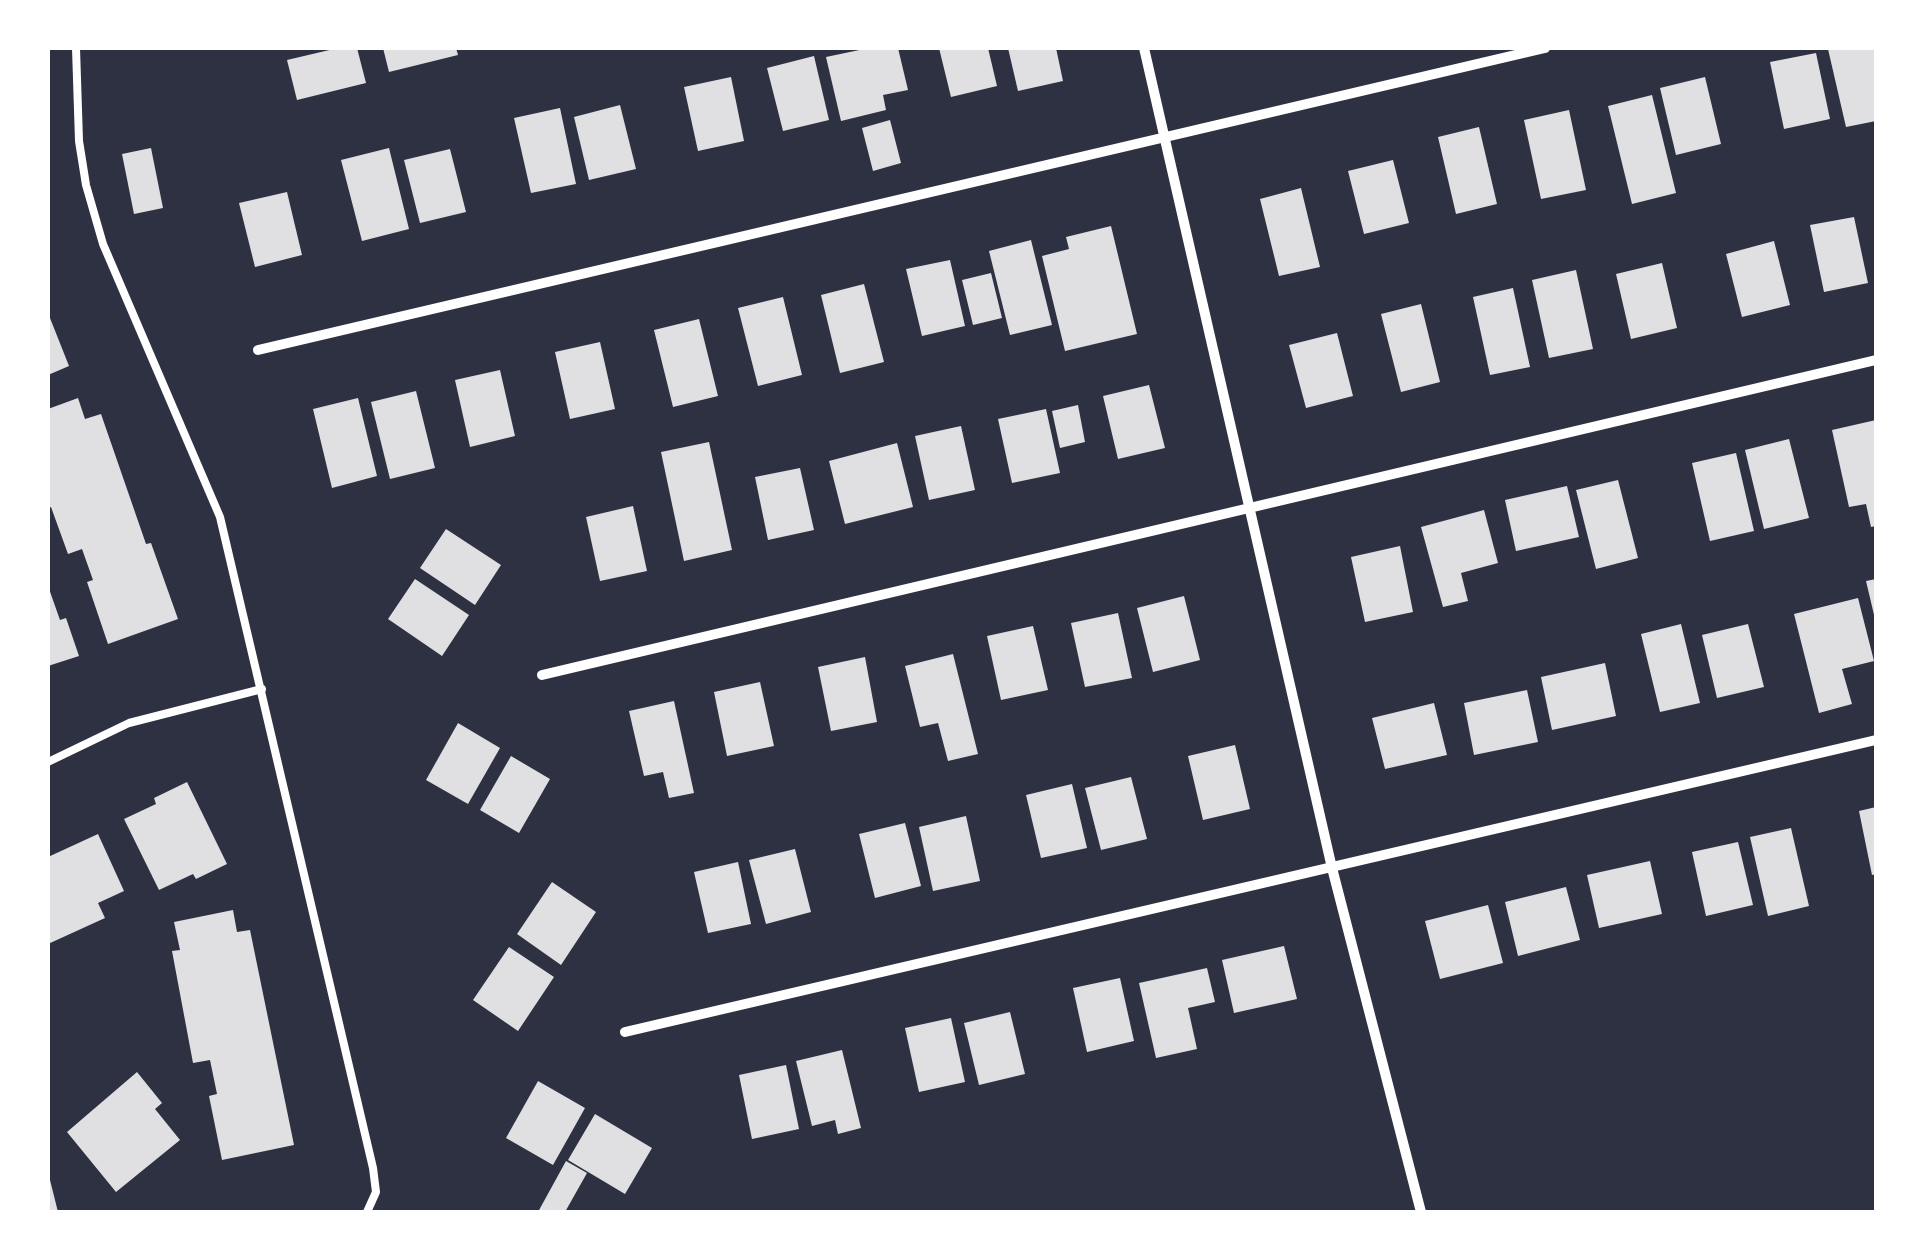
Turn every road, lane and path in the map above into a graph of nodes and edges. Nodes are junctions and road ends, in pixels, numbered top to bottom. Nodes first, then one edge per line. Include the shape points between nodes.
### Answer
1 (76, 48) edge
2 (1144, 48) edge
3 (1546, 48) edge
4 (1165, 137) junction
5 (258, 350) dead end
6 (1876, 360) edge
7 (1252, 509) junction
8 (542, 675) dead end
9 (262, 689) junction
10 (1876, 740) edge
11 (48, 762) edge
12 (1332, 868) junction
13 (625, 1032) dead end
14 (367, 1212) edge
15 (1421, 1212) edge

1 - 9 lane via 79,140 103,244 220,517
2 - 4 street
3 - 4 street
4 - 5 street
4 - 7 street
6 - 7 street
7 - 8 street
7 - 12 street
9 - 11 lane via 129,723
9 - 14 lane via 373,1168 376,1192
10 - 12 street
12 - 13 street
12 - 15 street

